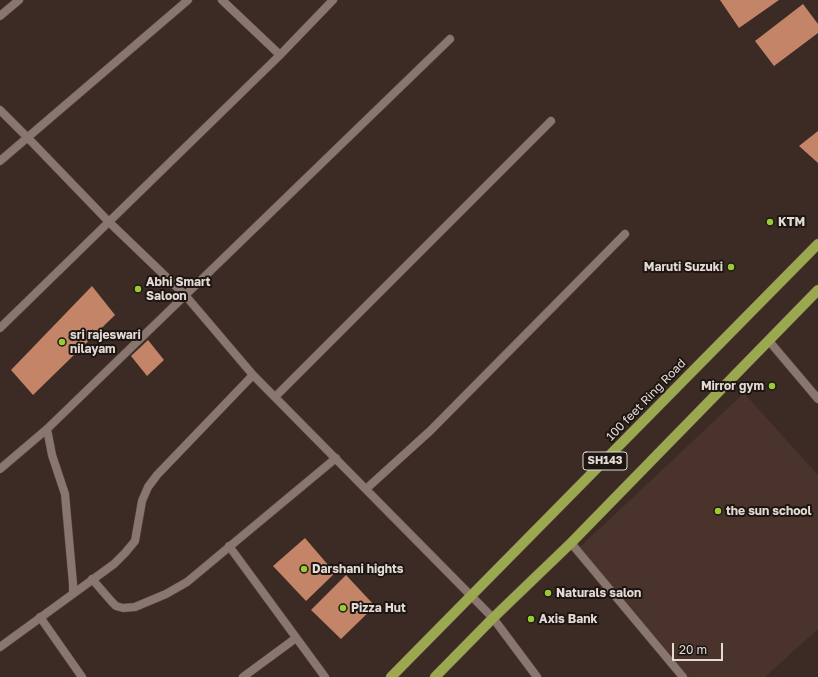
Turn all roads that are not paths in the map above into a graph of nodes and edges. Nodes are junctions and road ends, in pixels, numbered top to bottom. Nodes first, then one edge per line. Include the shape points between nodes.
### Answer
1 (19, 0) edge
2 (188, 0) edge
3 (222, 0) edge
4 (333, 0) edge
5 (0, 16) edge
6 (450, 39) dead end
7 (280, 55) junction
8 (0, 110) edge
9 (551, 121) dead end
10 (28, 138) junction
11 (0, 161) edge
12 (109, 222) junction
13 (625, 234) dead end
14 (818, 244) edge
15 (818, 290) edge
16 (185, 295) junction
17 (0, 328) edge
18 (768, 341) junction
19 (253, 375) junction
20 (275, 397) junction
21 (818, 399) edge
22 (47, 429) junction
23 (336, 458) junction
24 (0, 469) edge
25 (366, 489) junction
26 (571, 543) junction
27 (229, 546) junction
28 (92, 579) junction
29 (73, 593) junction
30 (472, 597) junction
31 (40, 618) junction
32 (493, 618) junction
33 (296, 638) junction
34 (0, 647) edge
35 (82, 677) edge
36 (244, 677) edge
37 (325, 677) edge
38 (391, 677) edge
39 (435, 677) edge
40 (537, 677) edge
41 (683, 677) edge

1 - 5 street
2 - 10 street
3 - 7 street
4 - 7 street
6 - 16 street
7 - 12 street
8 - 10 street
9 - 20 street
10 - 11 street
10 - 12 street
12 - 16 street
12 - 17 street
13 - 25 street via 430,431
14 - 30 main road, 100 feet Ring Road / SH143
15 - 18 main road, SH143
16 - 19 street
16 - 22 street
18 - 21 street
18 - 26 main road, SH143
19 - 20 street
19 - 28 street via 157,475 142,501 135,541 114,564
20 - 23 street
22 - 24 street
22 - 29 street via 52,455 65,494
23 - 25 street
23 - 27 street
25 - 30 street
26 - 32 main road, SH143
26 - 41 street
27 - 28 street via 187,582 135,607 116,606
27 - 33 street
28 - 29 street
29 - 31 street
30 - 32 street
30 - 38 main road, 100 feet Ring Road / SH143
31 - 34 street
31 - 35 street
32 - 39 main road, SH143
32 - 40 street
33 - 36 street
33 - 37 street

